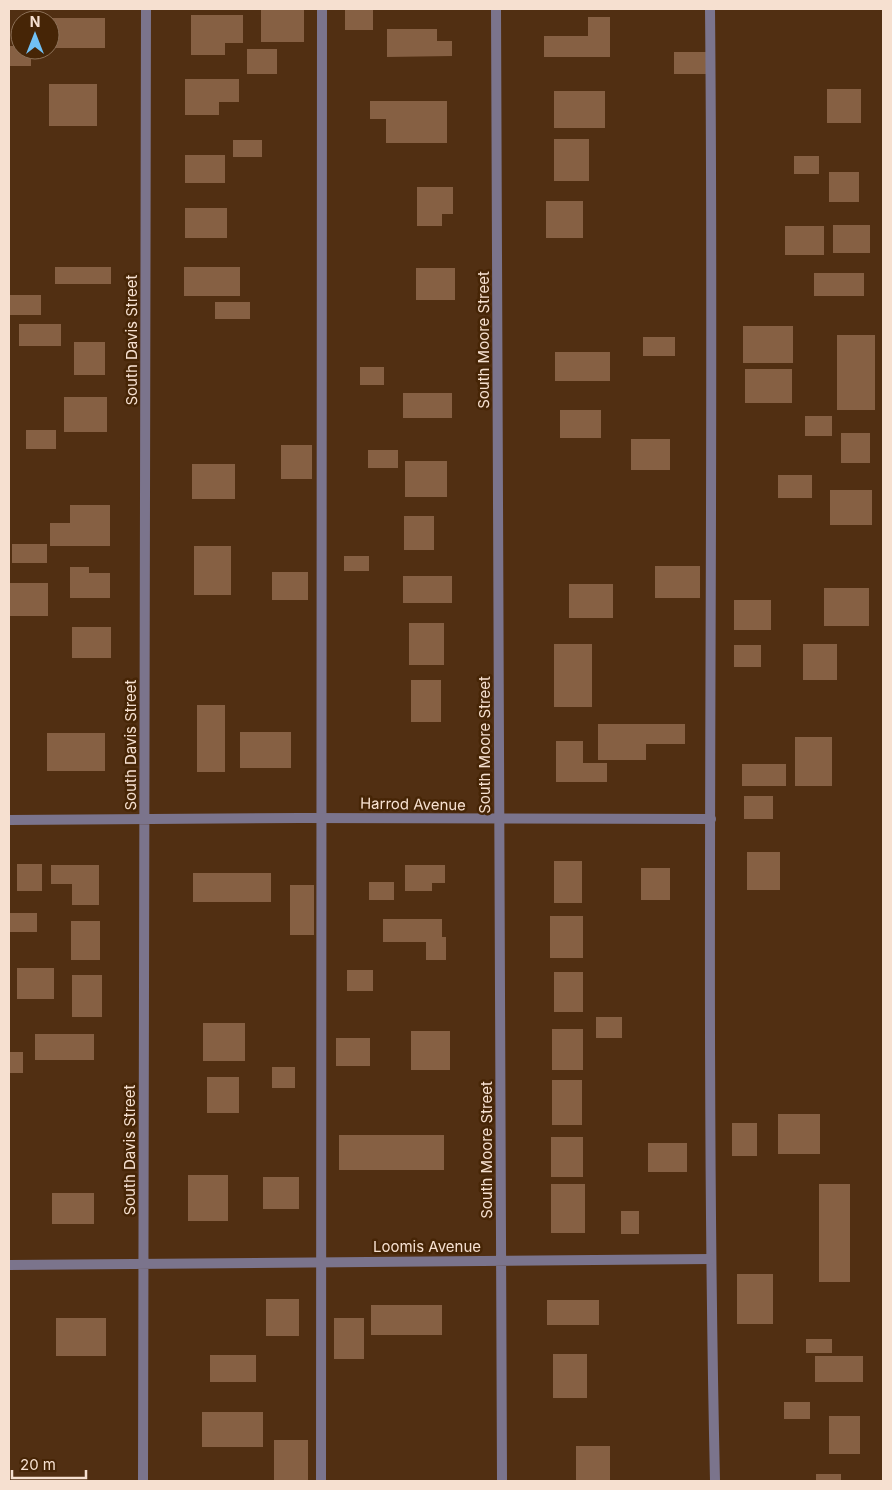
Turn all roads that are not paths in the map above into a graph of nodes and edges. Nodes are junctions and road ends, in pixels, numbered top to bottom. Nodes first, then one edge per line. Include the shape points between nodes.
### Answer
1 (146, 9) edge
2 (322, 9) edge
3 (496, 9) edge
4 (710, 9) edge
5 (321, 818) junction
6 (144, 819) junction
7 (500, 819) junction
8 (711, 819) junction
9 (9, 820) edge
10 (710, 1259) junction
11 (321, 1260) junction
12 (501, 1260) junction
13 (9, 1264) edge
14 (143, 1264) junction
15 (143, 1481) edge
16 (321, 1481) edge
17 (502, 1481) edge
18 (716, 1481) edge

1 - 6 street, South Davis Street
2 - 5 street
3 - 7 street, South Moore Street
4 - 8 street
5 - 6 street, Harrod Avenue
5 - 7 street, Harrod Avenue
5 - 11 street
6 - 9 street, Harrod Avenue
6 - 14 street, South Davis Street
7 - 8 street, Harrod Avenue
7 - 12 street, South Moore Street
8 - 10 street
10 - 12 street, Loomis Avenue
10 - 18 street
11 - 12 street, Loomis Avenue
11 - 14 street, Loomis Avenue
11 - 16 street
12 - 17 street, South Moore Street
13 - 14 street, Loomis Avenue
14 - 15 street, South Davis Street

